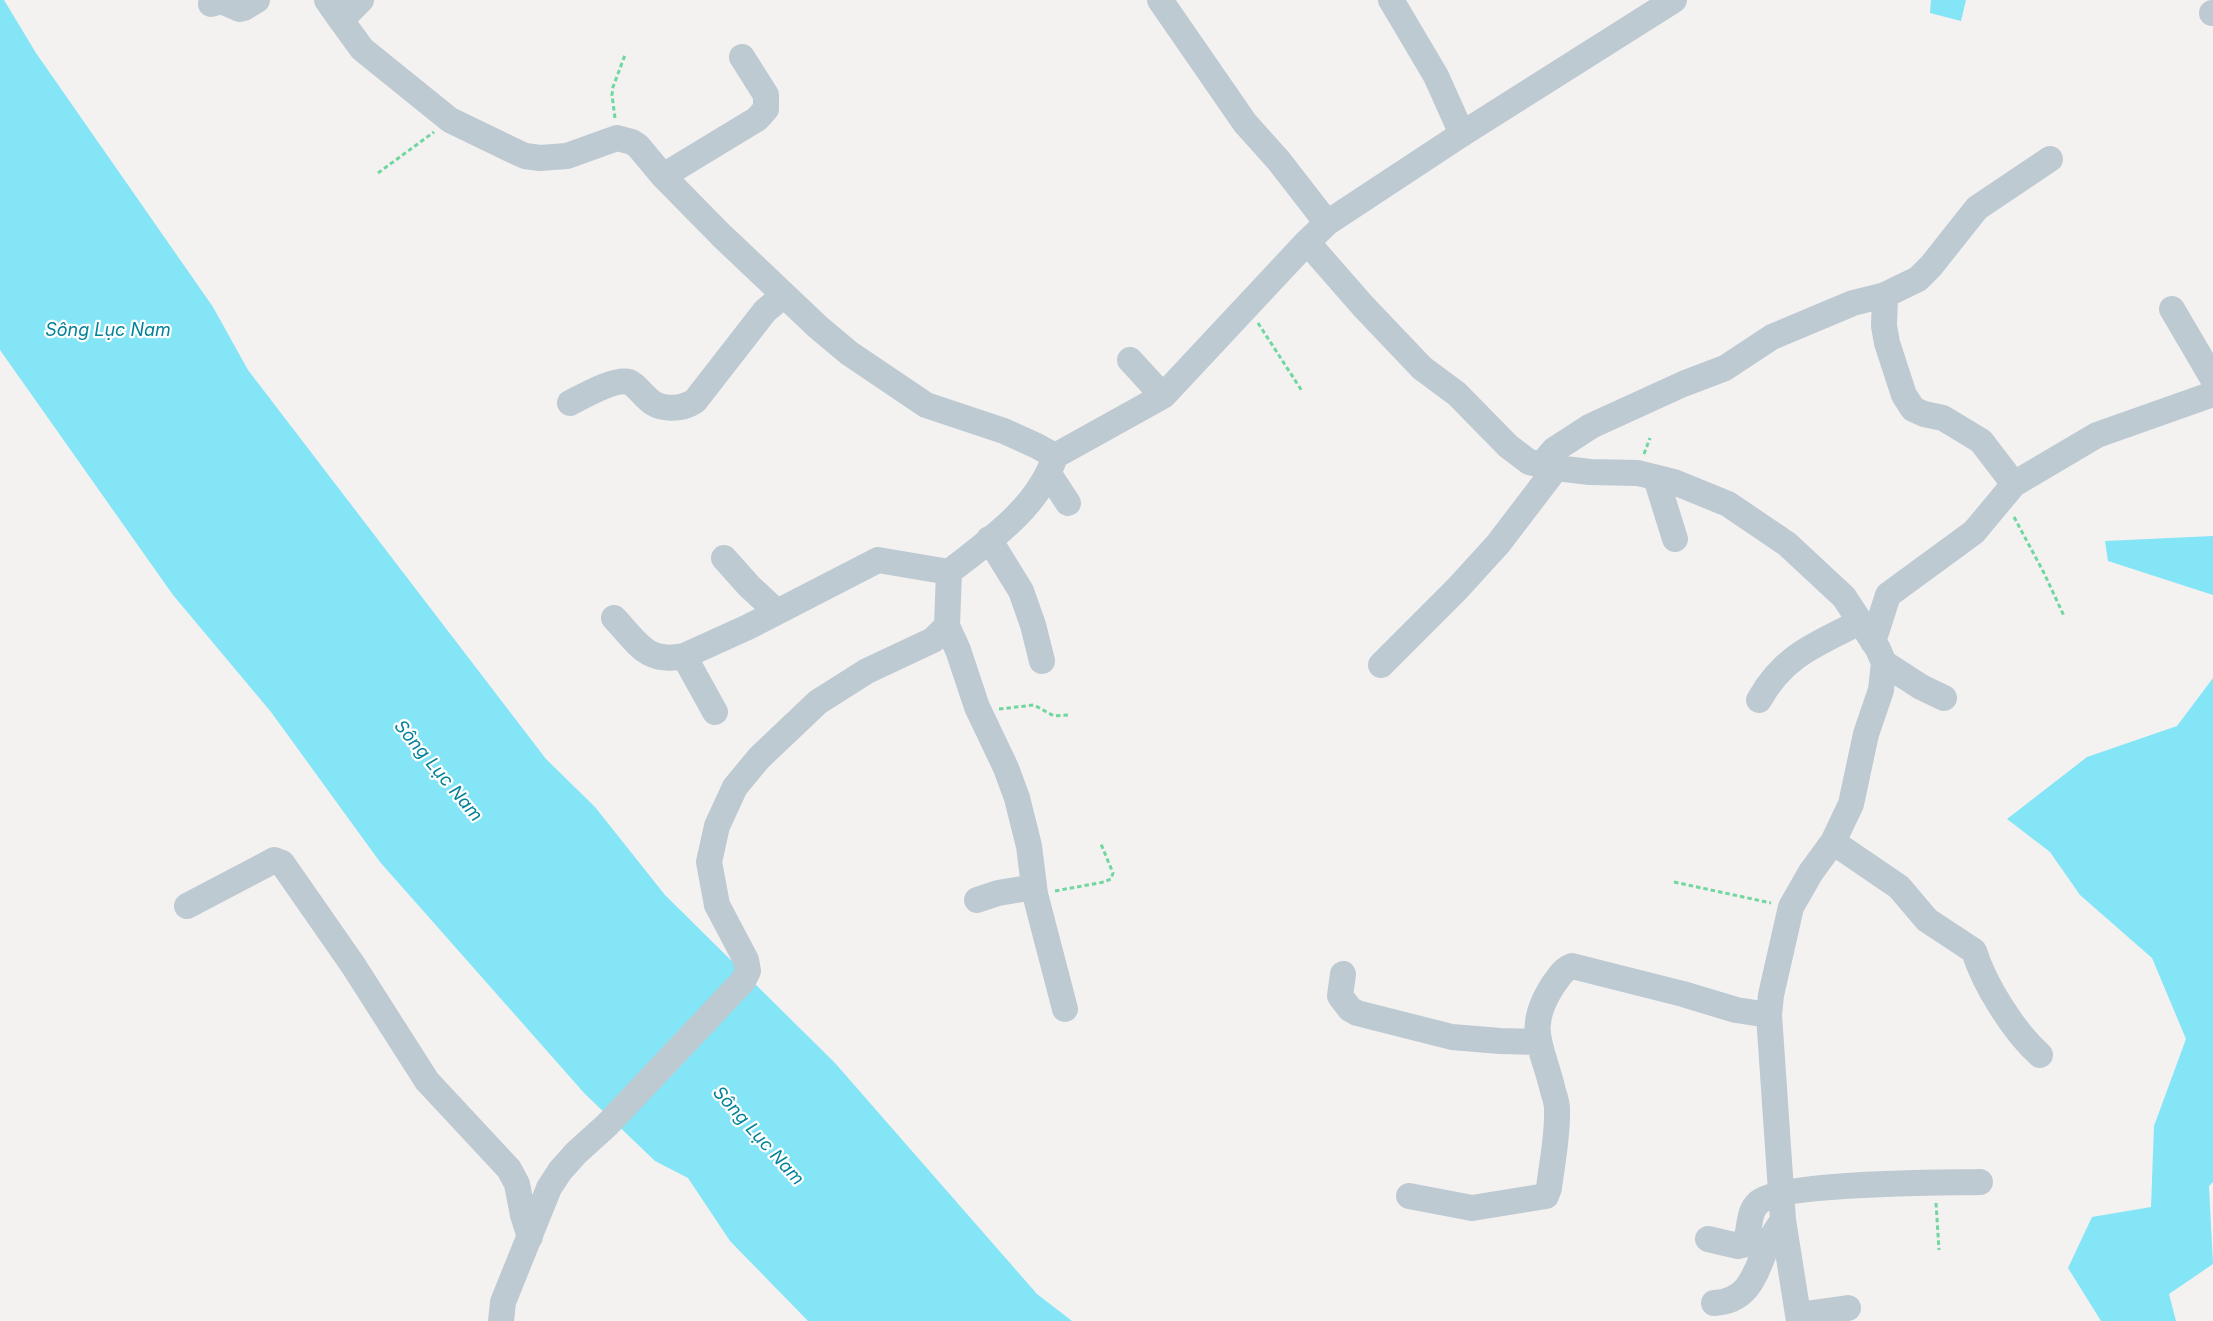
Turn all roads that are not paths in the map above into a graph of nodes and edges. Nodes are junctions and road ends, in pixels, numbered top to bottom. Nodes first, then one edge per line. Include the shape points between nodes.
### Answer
1 (256, 0) edge
2 (361, 0) edge
3 (1160, 0) edge
4 (1392, 0) edge
5 (1674, 0) edge
6 (211, 4) dead end
7 (334, 10) edge
8 (742, 57) dead end
9 (1462, 135) junction
10 (2050, 159) dead end
11 (663, 176) junction
12 (1327, 223) junction
13 (1307, 242) junction
14 (784, 295) junction
15 (1885, 295) junction
16 (2172, 309) dead end
17 (1130, 360) dead end
18 (2213, 379) edge
19 (2213, 394) edge
20 (1163, 396) junction
21 (570, 403) dead end
22 (1052, 465) junction
23 (1549, 467) junction
24 (1656, 478) junction
25 (2008, 491) junction
26 (1068, 503) dead end
27 (989, 539) junction
28 (1675, 539) dead end
29 (724, 558) dead end
30 (949, 572) junction
31 (1888, 595) junction
32 (1844, 597) junction
33 (777, 612) junction
34 (614, 618) dead end
35 (946, 626) junction
36 (1872, 642) junction
37 (684, 656) junction
38 (1042, 661) dead end
39 (1381, 665) dead end
40 (1944, 698) dead end
41 (1759, 700) dead end
42 (715, 712) dead end
43 (1833, 842) junction
44 (1035, 891) junction
45 (977, 900) dead end
46 (187, 906) dead end
47 (1343, 974) dead end
48 (1065, 1010) dead end
49 (1769, 1015) junction
50 (1538, 1042) junction
51 (2040, 1055) dead end
52 (1980, 1182) dead end
53 (1781, 1193) junction
54 (1409, 1196) dead end
55 (1783, 1220) junction
56 (531, 1237) junction
57 (1708, 1239) dead end
58 (1714, 1303) dead end
59 (1848, 1308) dead end
60 (1799, 1318) edge
61 (501, 1321) edge

1 - 6 street via 240,9 222,1
2 - 7 street
3 - 12 street via 1245,123
4 - 9 street via 1436,76
5 - 9 street
7 - 11 street via 362,50 450,120 518,153 540,158 567,156 617,138 638,146
8 - 11 street via 766,95 766,109 757,119
9 - 12 street
10 - 15 street via 1990,197 1918,279
11 - 14 street
12 - 13 street
13 - 20 street
13 - 23 street via 1422,368 1456,394 1508,446 1529,462
14 - 21 street via 765,311 695,401 687,406 658,406 624,382
14 - 22 street via 849,353 912,397 1037,446
15 - 23 street via 1853,303 1773,337 1725,368 1591,426 1554,450
15 - 25 street via 1887,343 1904,395 1913,409 1943,418 1981,441
16 - 18 street
17 - 20 street
19 - 25 street via 2097,435
20 - 22 street
22 - 26 street
22 - 27 street via 1034,498
23 - 24 street via 1638,473
23 - 39 street via 1498,544
24 - 28 street
24 - 32 street via 1728,504 1787,544
25 - 31 street via 1974,532
27 - 30 street
27 - 38 street via 1020,591
29 - 33 street
30 - 33 street via 878,560
30 - 35 street
31 - 32 street
31 - 36 street
32 - 36 street
33 - 37 street
34 - 37 street via 652,656
35 - 44 street via 976,707 1017,798
35 - 56 street via 933,640 867,671 818,702 759,758 735,787 717,826 708,862 717,904 748,971 743,981 560,1171 549,1188
36 - 40 street via 1921,687
36 - 41 street via 1804,650 1769,682
36 - 43 street via 1881,690 1866,734 1851,804
37 - 42 street
43 - 49 street via 1791,907
43 - 51 street via 1899,887 1928,920 1974,951 1996,997
44 - 45 street via 999,893
44 - 48 street
46 - 56 street via 274,860 282,863 353,964 427,1081 509,1169
47 - 50 street via 1340,996 1357,1013 1452,1037
49 - 50 street via 1736,1010 1572,966 1563,971 1547,995 1539,1016
49 - 53 street
50 - 54 street via 1557,1108 1546,1196 1472,1208
52 - 53 street via 1845,1186
53 - 55 street
53 - 57 street via 1763,1199 1754,1209 1743,1245
55 - 58 street via 1749,1287 1726,1302
55 - 60 street
56 - 61 street via 503,1302
59 - 60 street

